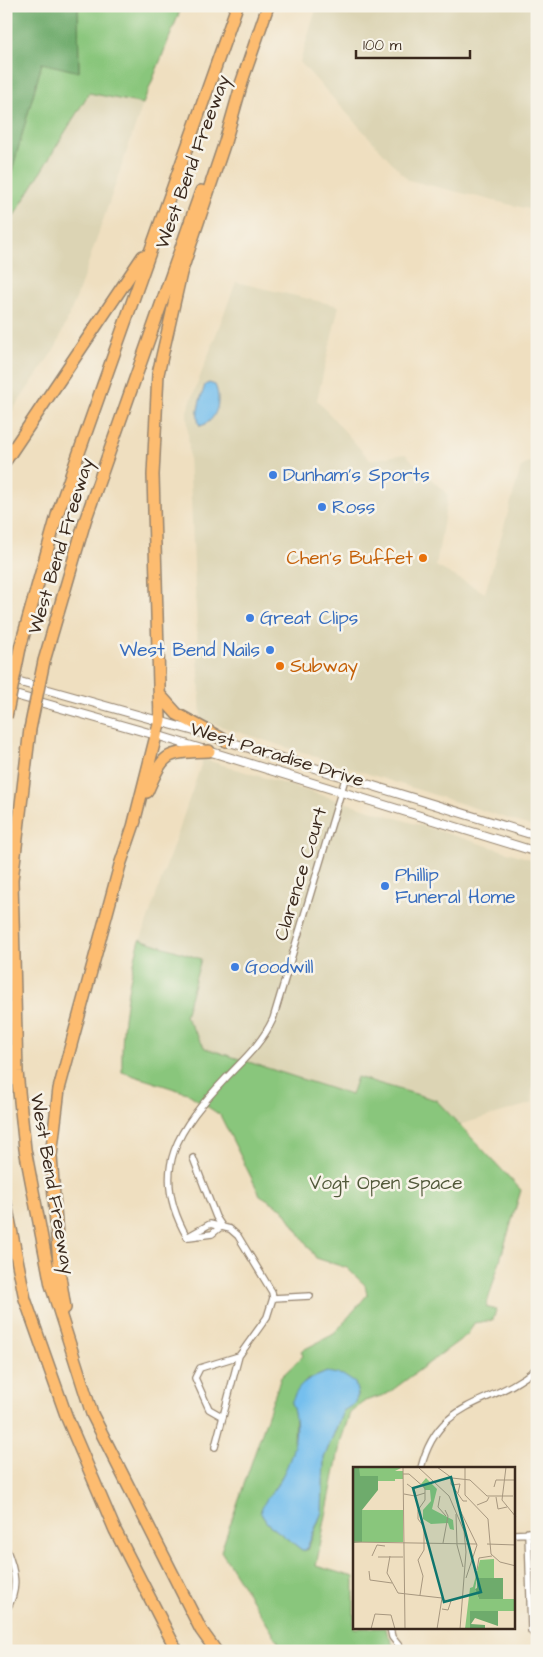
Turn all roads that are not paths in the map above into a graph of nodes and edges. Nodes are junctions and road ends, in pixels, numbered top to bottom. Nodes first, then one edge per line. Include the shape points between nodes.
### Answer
1 (237, 6) edge
2 (268, 6) edge
3 (243, 79) junction
4 (153, 242) junction
5 (6, 460) edge
6 (6, 678) edge
7 (6, 693) edge
8 (159, 694) junction
9 (6, 717) edge
10 (160, 720) junction
11 (156, 735) junction
12 (226, 741) junction
13 (209, 751) junction
14 (345, 778) junction
15 (341, 792) junction
16 (133, 827) junction
17 (537, 836) edge
18 (537, 852) edge
19 (193, 1158) dead end
20 (6, 1204) edge
21 (222, 1226) junction
22 (6, 1231) edge
23 (186, 1237) junction
24 (310, 1296) dead end
25 (272, 1298) junction
26 (25, 1299) junction
27 (71, 1342) junction
28 (239, 1356) junction
29 (537, 1368) edge
30 (223, 1417) junction
31 (215, 1447) dead end
32 (421, 1467) edge
33 (528, 1532) junction
34 (537, 1533) edge
35 (516, 1534) edge
36 (6, 1548) edge
37 (6, 1610) edge
38 (390, 1630) edge
39 (537, 1638) edge
40 (177, 1651) edge
41 (216, 1651) edge
42 (403, 1651) edge

1 - 4 highway, West Bend Freeway
2 - 3 highway, West Bend Freeway
3 - 8 highway via 181,273 158,374 153,474
3 - 27 highway, West Bend Freeway, bridge via 124,405 62,591 30,728 12,880 17,1072 25,1149 51,1285
4 - 5 highway
4 - 9 highway, West Bend Freeway, bridge via 58,512 20,648
6 - 10 street, West Paradise Drive
7 - 11 street, West Paradise Drive
8 - 10 highway
8 - 12 highway via 177,714
10 - 11 highway
10 - 12 street, West Paradise Drive
11 - 13 street, West Paradise Drive
11 - 16 highway
12 - 14 street, West Paradise Drive
13 - 15 street, West Paradise Drive
13 - 16 highway via 175,752 164,759
14 - 15 street, Clarence Court
14 - 17 street, West Paradise Drive
15 - 18 street, West Paradise Drive
15 - 23 street, Clarence Court via 270,1025 264,1037 200,1108 174,1147 169,1175 170,1192
16 - 27 highway via 59,1090 51,1156 60,1277
19 - 21 street
20 - 26 highway
21 - 23 street via 212,1234
21 - 23 street via 210,1224
21 - 25 street via 238,1236 272,1292
22 - 26 highway
24 - 25 street
25 - 28 street via 267,1317
26 - 40 highway via 67,1418 104,1504
27 - 41 highway, West Bend Freeway via 92,1414 201,1630
28 - 30 street
28 - 30 street via 200,1368 197,1372 196,1378 209,1409
29 - 32 street via 522,1380 471,1403 439,1427 429,1443
30 - 31 street
33 - 34 street
33 - 35 street
33 - 39 street via 531,1631
36 - 37 street via 14,1567 16,1588
38 - 42 street

